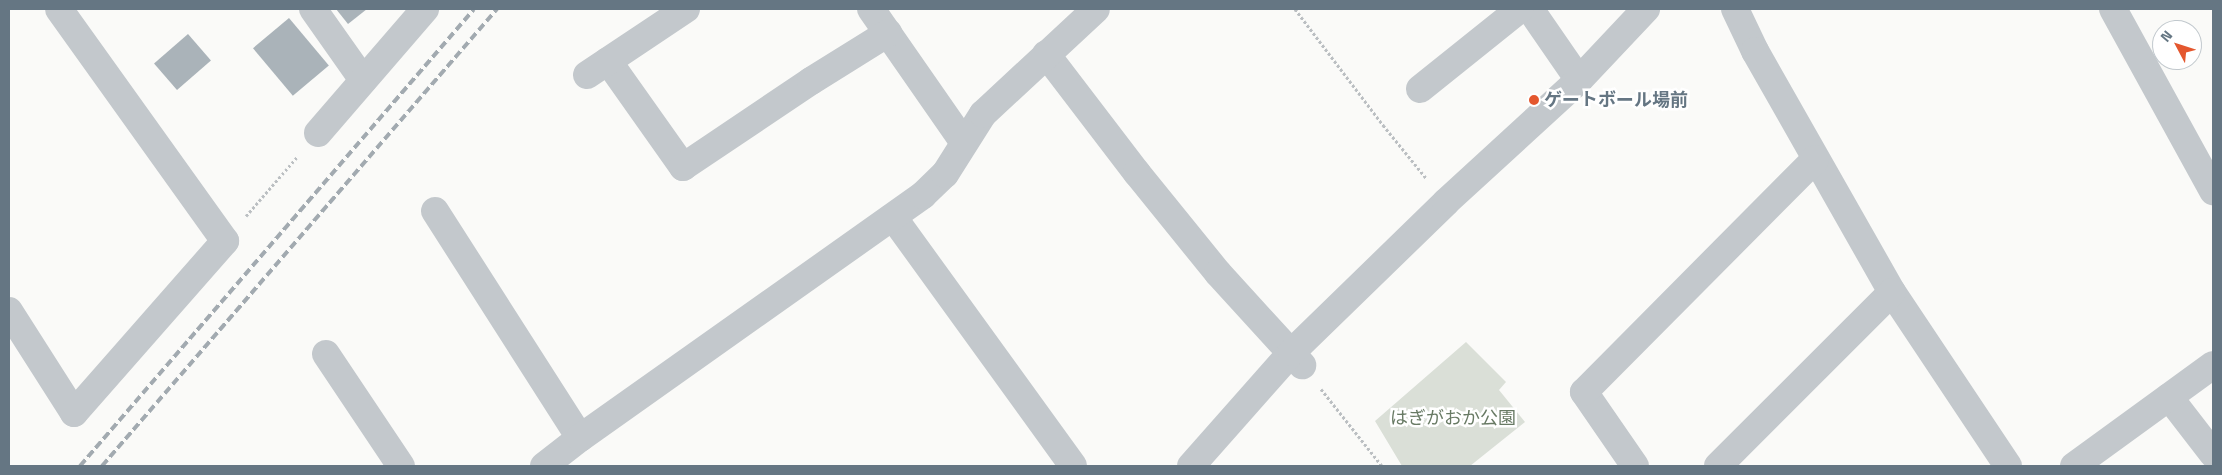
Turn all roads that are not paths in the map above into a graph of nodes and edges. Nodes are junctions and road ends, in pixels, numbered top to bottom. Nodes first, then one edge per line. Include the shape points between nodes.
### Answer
1 (59, 9) edge
2 (313, 9) edge
3 (425, 9) edge
4 (686, 9) edge
5 (871, 9) edge
6 (1096, 9) edge
7 (1520, 9) edge
8 (1530, 9) edge
9 (1646, 9) edge
10 (1735, 9) edge
11 (2113, 9) edge
12 (888, 33) junction
13 (1046, 54) junction
14 (364, 80) junction
15 (1579, 80) junction
16 (1420, 89) dead end
17 (318, 133) road end
18 (964, 143) junction
19 (1815, 159) junction
20 (2213, 191) edge
21 (436, 211) dead end
22 (893, 218) junction
23 (1892, 292) junction
24 (9, 311) edge
25 (326, 354) dead end
26 (1297, 358) junction
27 (2213, 365) edge
28 (2169, 397) junction
29 (580, 438) junction
30 (2213, 454) edge
31 (401, 466) edge
32 (546, 466) edge
33 (1073, 466) edge
34 (1191, 466) edge
35 (1635, 466) edge
36 (1718, 466) edge
37 (2008, 466) edge
38 (2074, 466) edge

1 - 24 street via 225,241 74,413
2 - 14 street
3 - 14 street
4 - 12 street via 598,68 684,167
5 - 12 street
6 - 13 street
7 - 16 street
8 - 15 street
9 - 15 street
10 - 19 street
11 - 20 street
12 - 18 street
13 - 18 street via 983,114
13 - 26 street via 1218,273
14 - 17 street
15 - 26 street via 1446,202
18 - 22 street via 945,174
19 - 23 street
19 - 35 street via 1584,392
21 - 29 street
22 - 29 street
22 - 33 street
23 - 36 street
23 - 37 street
25 - 31 street
26 - 34 street
27 - 28 street
28 - 30 street
28 - 38 street
29 - 32 street

